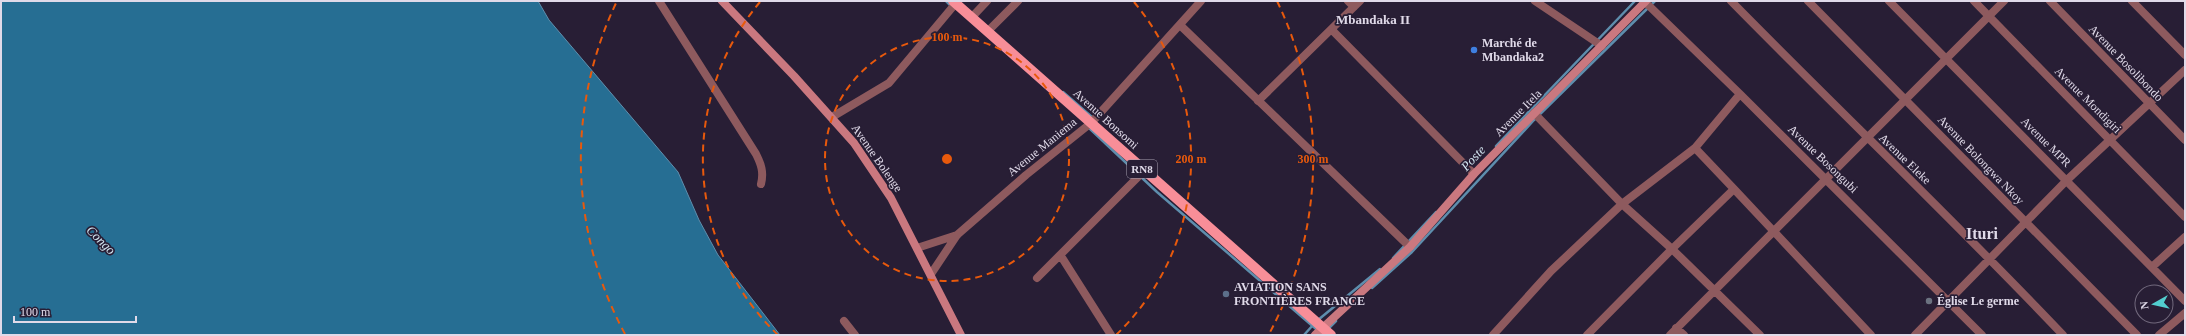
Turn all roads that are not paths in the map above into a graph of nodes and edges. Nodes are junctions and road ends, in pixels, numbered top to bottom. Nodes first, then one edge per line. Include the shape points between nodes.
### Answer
1 (659, 1) edge
2 (722, 1) edge
3 (987, 1) edge
4 (1018, 1) edge
5 (1201, 1) edge
6 (1348, 1) edge
7 (1535, 1) edge
8 (1731, 1) edge
9 (1808, 1) edge
10 (1889, 1) edge
11 (1974, 1) edge
12 (2004, 1) edge
13 (2050, 1) edge
14 (2132, 1) edge
15 (954, 2) edge
16 (1646, 2) edge
17 (1357, 4) edge
18 (1989, 16) junction
19 (972, 18) junction
20 (1180, 25) junction
21 (1332, 30) junction
22 (988, 32) junction
23 (1602, 46) junction
24 (2185, 55) edge
25 (1945, 59) junction
26 (2185, 70) edge
27 (1740, 94) junction
28 (1905, 100) junction
29 (1258, 101) junction
30 (2148, 104) junction
31 (1534, 113) junction
32 (832, 117) junction
33 (1091, 123) junction
34 (1866, 137) junction
35 (2111, 140) junction
36 (2185, 140) edge
37 (1695, 148) junction
38 (1144, 171) junction
39 (1474, 174) junction
40 (1825, 178) junction
41 (2067, 180) junction
42 (761, 184) dead end
43 (1734, 189) junction
44 (1622, 204) junction
45 (2185, 217) edge
46 (2025, 222) junction
47 (1773, 230) junction
48 (957, 235) junction
49 (2185, 237) edge
50 (1410, 247) junction
51 (917, 248) junction
52 (1672, 249) junction
53 (1061, 256) junction
54 (1989, 258) junction
55 (2152, 267) junction
56 (931, 274) junction
57 (1038, 278) dead end
58 (1714, 290) junction
59 (1949, 300) junction
60 (2185, 301) edge
61 (2185, 313) edge
62 (844, 321) dead end
63 (1323, 327) junction
64 (1676, 328) junction
65 (855, 335) edge
66 (961, 335) edge
67 (1111, 335) edge
68 (1315, 335) edge
69 (1331, 335) edge
70 (1493, 335) edge
71 (1587, 335) edge
72 (1670, 335) edge
73 (1684, 335) edge
74 (1760, 335) edge
75 (1871, 335) edge
76 (1915, 335) edge
77 (1982, 335) edge
78 (2063, 335) edge
79 (2137, 335) edge
80 (2159, 335) edge

1 - 42 street via 756,154 763,176
2 - 32 street, Avenue Bolenge
3 - 19 street
4 - 22 street
5 - 20 street, Avenue Maniema
6 - 17 street
7 - 23 street
8 - 34 street, Avenue Eleke
9 - 28 street, Avenue Bolongwa Nkoy
10 - 25 street, Avenue MPR
11 - 18 street, Avenue Mondigiri
12 - 18 street
13 - 30 street, Avenue Bosolibondo
14 - 24 street
15 - 19 main road, Avenue Bonsomi / RN8
15 - 32 street via 889,83
16 - 23 street, Avenue Itela
16 - 27 street, Avenue Bosongubi
17 - 21 street
18 - 25 street
18 - 35 street, Avenue Mondigiri
19 - 22 main road, Avenue Bonsomi / RN8
20 - 29 street
20 - 33 street, Avenue Maniema
21 - 29 street
21 - 39 street
22 - 33 main road, Avenue Bonsomi / RN8
23 - 31 street, Avenue Itela
25 - 28 street
25 - 41 street, Avenue MPR
26 - 30 street
27 - 37 street
27 - 40 street, Avenue Bosongubi
28 - 34 street
28 - 46 street, Avenue Bolongwa Nkoy
29 - 50 street
30 - 35 street
30 - 36 street, Avenue Bosolibondo
31 - 39 street, Avenue Itela
31 - 44 street
32 - 51 street, Avenue Bolenge via 873,170
33 - 38 main road, Avenue Bonsomi / RN8
33 - 48 street, Avenue Maniema
34 - 40 street
34 - 54 street, Avenue Eleke
35 - 41 street
35 - 45 street, Avenue Mondigiri
37 - 43 street
37 - 44 street
38 - 53 street
38 - 63 main road, Avenue Bonsomi / RN8
39 - 50 street, Avenue Itela
40 - 47 street
40 - 59 street, Avenue Bosongubi
41 - 46 street
41 - 55 street, Avenue MPR
43 - 47 street
43 - 52 street
44 - 52 street
44 - 70 street via 1551,271
46 - 54 street
46 - 79 street, Avenue Bolongwa Nkoy
47 - 58 street
47 - 75 street
48 - 51 street
48 - 56 street
49 - 55 street
50 - 63 street, Avenue Itela
51 - 56 street, Avenue Bolenge
52 - 58 street
52 - 71 street
53 - 57 street
53 - 67 street
54 - 59 street
54 - 78 street, Avenue Eleke
55 - 60 street, Avenue MPR
56 - 66 street, Avenue Bolenge
58 - 64 street
58 - 74 street
59 - 76 street
59 - 77 street, Avenue Bosongubi
61 - 80 street
62 - 65 street
63 - 68 street, Avenue Itela
63 - 69 main road, Avenue Bonsomi / RN8
64 - 72 street
64 - 73 street

